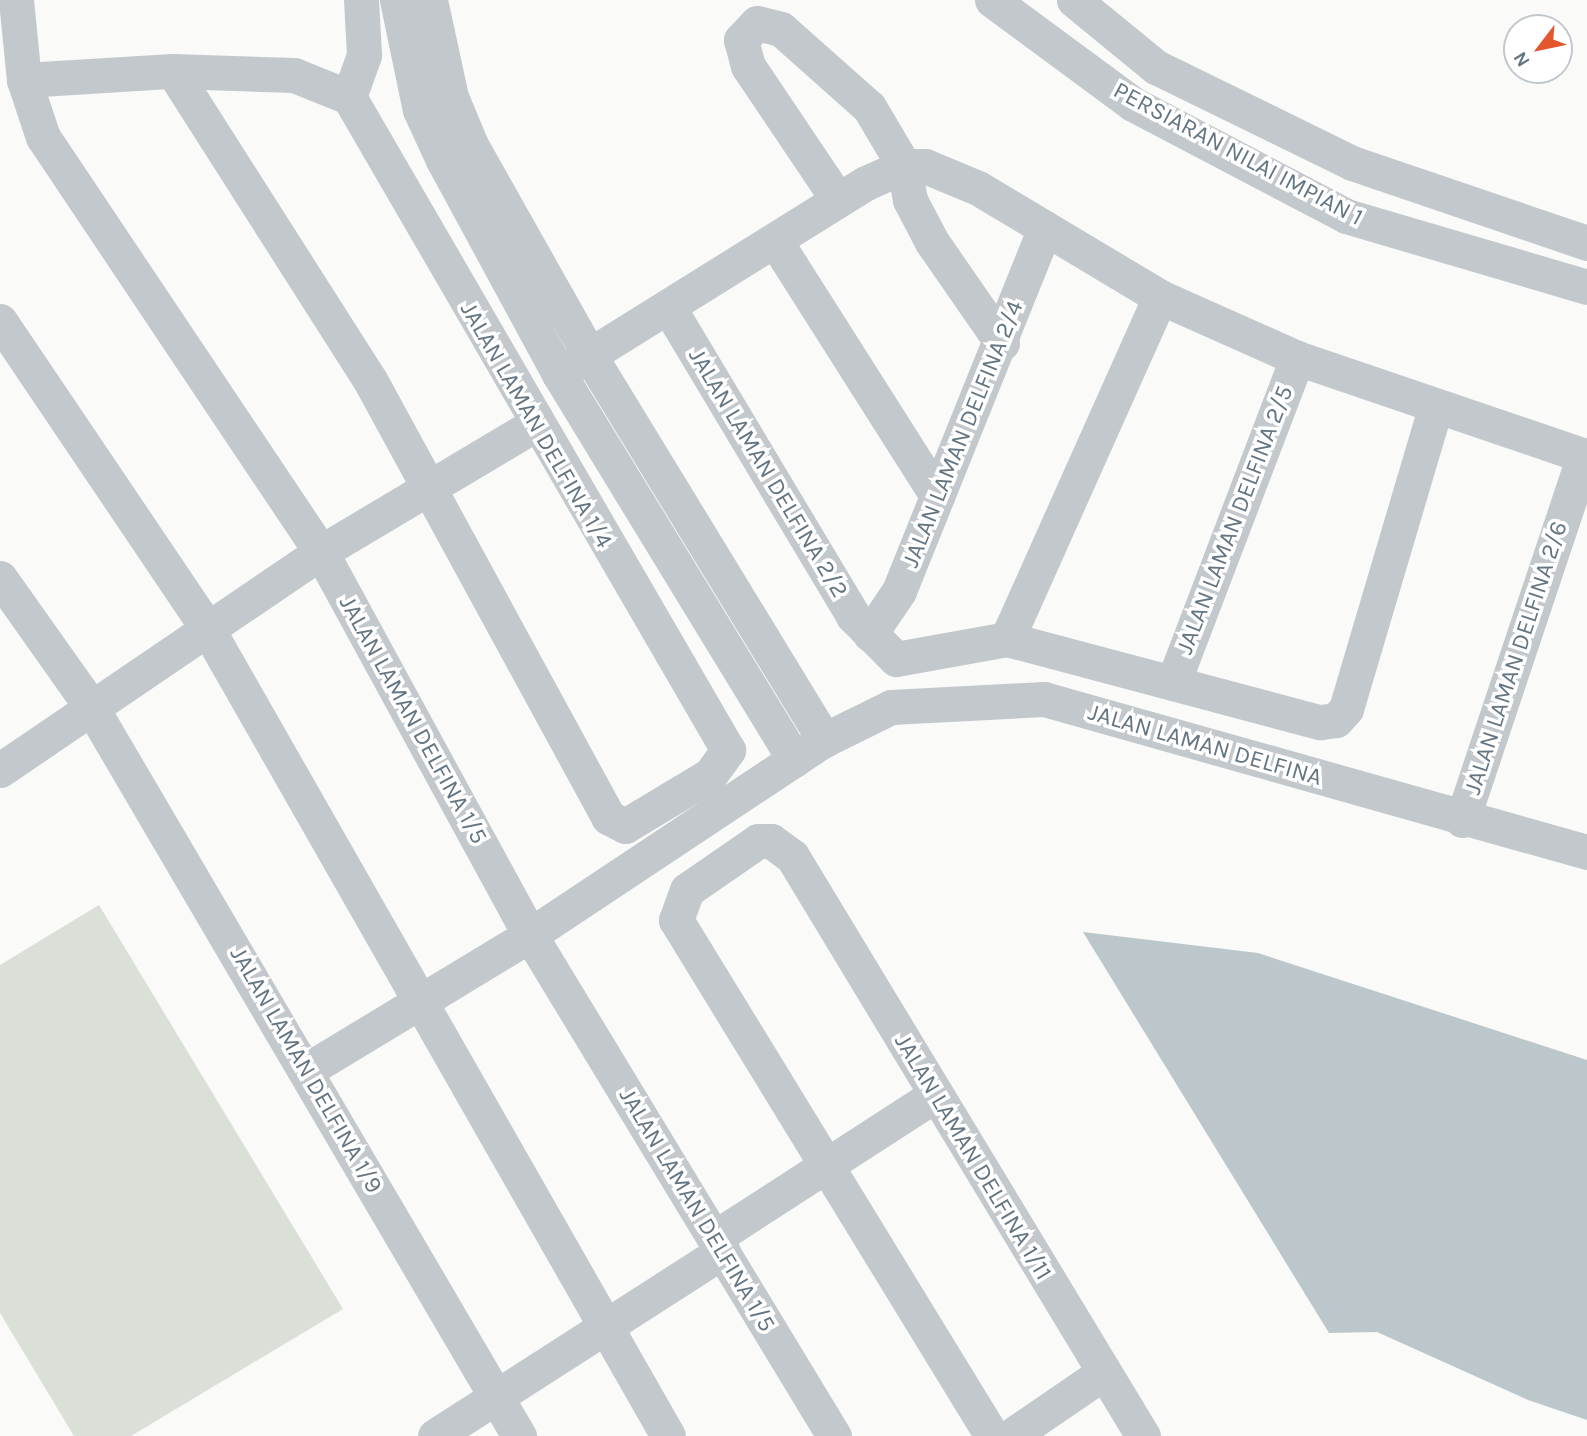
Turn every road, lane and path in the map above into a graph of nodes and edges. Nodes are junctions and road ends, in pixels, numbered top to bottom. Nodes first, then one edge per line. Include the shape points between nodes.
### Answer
1 (16, 0) edge
2 (361, 0) edge
3 (397, 0) edge
4 (430, 0) edge
5 (992, 0) edge
6 (1074, 0) edge
7 (173, 71) junction
8 (24, 79) junction
9 (349, 97) junction
10 (904, 166) junction
11 (838, 200) junction
12 (1045, 228) junction
13 (776, 242) junction
14 (1587, 243) edge
15 (1587, 287) edge
16 (1160, 297) junction
17 (669, 308) junction
18 (0, 321) edge
19 (1002, 343) junction
20 (590, 356) junction
21 (1297, 358) junction
22 (559, 374) junction
23 (1435, 408) junction
24 (534, 425) junction
25 (1585, 457) edge
26 (432, 491) junction
27 (937, 496) junction
28 (321, 552) junction
29 (0, 578) edge
30 (207, 628) junction
31 (870, 634) junction
32 (1007, 639) junction
33 (1172, 683) junction
34 (90, 705) junction
35 (824, 740) junction
36 (795, 760) junction
37 (0, 770) edge
38 (1462, 820) junction
39 (1587, 852) edge
40 (530, 935) junction
41 (416, 1004) junction
42 (307, 1070) junction
43 (935, 1095) junction
44 (826, 1166) junction
45 (718, 1245) junction
46 (603, 1327) junction
47 (1104, 1373) junction
48 (495, 1395) junction
49 (435, 1436) edge
50 (519, 1436) edge
51 (667, 1436) edge
52 (834, 1436) edge
53 (992, 1436) edge
54 (1011, 1436) edge
55 (1143, 1436) edge

1 - 8 street, JALAN LAMAN DELFINA 1/5
2 - 9 street via 364,55
3 - 22 street via 420,110
4 - 20 street via 448,86 471,145
5 - 15 street, PERSIARAN NILAI IMPIAN 1 via 1133,104 1346,216
6 - 14 street, PERSIARAN NILAI IMPIAN 1 via 1156,67 1352,163
7 - 8 street
7 - 9 street via 294,75
7 - 26 street via 370,380
8 - 28 street, JALAN LAMAN DELFINA 1/5 via 43,137
9 - 24 street, JALAN LAMAN DELFINA 1/4
10 - 11 street
10 - 11 street via 882,125 843,80 781,29 757,23 741,40 748,66
10 - 12 street via 947,172
10 - 19 street via 910,200 932,242
11 - 13 street
12 - 16 street
12 - 19 street, JALAN LAMAN DELFINA 2/4
13 - 17 street
13 - 27 street
16 - 21 street
16 - 32 street
17 - 20 street
17 - 31 street, JALAN LAMAN DELFINA 2/2 via 842,598
18 - 30 street
19 - 27 street, JALAN LAMAN DELFINA 2/4
20 - 22 street
20 - 35 street
21 - 23 street
21 - 33 street, JALAN LAMAN DELFINA 2/5
22 - 36 street
23 - 25 street
23 - 33 street via 1346,709 1336,720 1320,722
24 - 26 street
24 - 26 street, JALAN LAMAN DELFINA 1/4 via 728,750 710,775 617,826
25 - 38 street, JALAN LAMAN DELFINA 2/6
26 - 28 street
27 - 31 street, JALAN LAMAN DELFINA 2/4 via 899,592
28 - 30 street
28 - 40 street, JALAN LAMAN DELFINA 1/5
29 - 34 street, JALAN LAMAN DELFINA 1/9
30 - 34 street
30 - 41 street
31 - 32 street, JALAN LAMAN DELFINA 2/2 via 896,659
32 - 33 street
34 - 37 street
34 - 42 street, JALAN LAMAN DELFINA 1/9
35 - 36 street, JALAN LAMAN DELFINA
35 - 38 street, JALAN LAMAN DELFINA via 891,707 1044,699
36 - 40 street, JALAN LAMAN DELFINA
38 - 39 street, JALAN LAMAN DELFINA
40 - 41 street, JALAN LAMAN DELFINA
40 - 45 street, JALAN LAMAN DELFINA 1/5
41 - 42 street, JALAN LAMAN DELFINA
41 - 46 street
42 - 48 street, JALAN LAMAN DELFINA 1/9
43 - 44 street
43 - 44 street, JALAN LAMAN DELFINA 1/11 via 783,846 758,841 687,890 676,920
43 - 47 street, JALAN LAMAN DELFINA 1/11
44 - 45 street
44 - 53 street
45 - 46 street
45 - 52 street, JALAN LAMAN DELFINA 1/5
46 - 48 street
46 - 51 street
47 - 54 street
47 - 55 street, JALAN LAMAN DELFINA 1/11
48 - 49 street
48 - 50 street, JALAN LAMAN DELFINA 1/9

